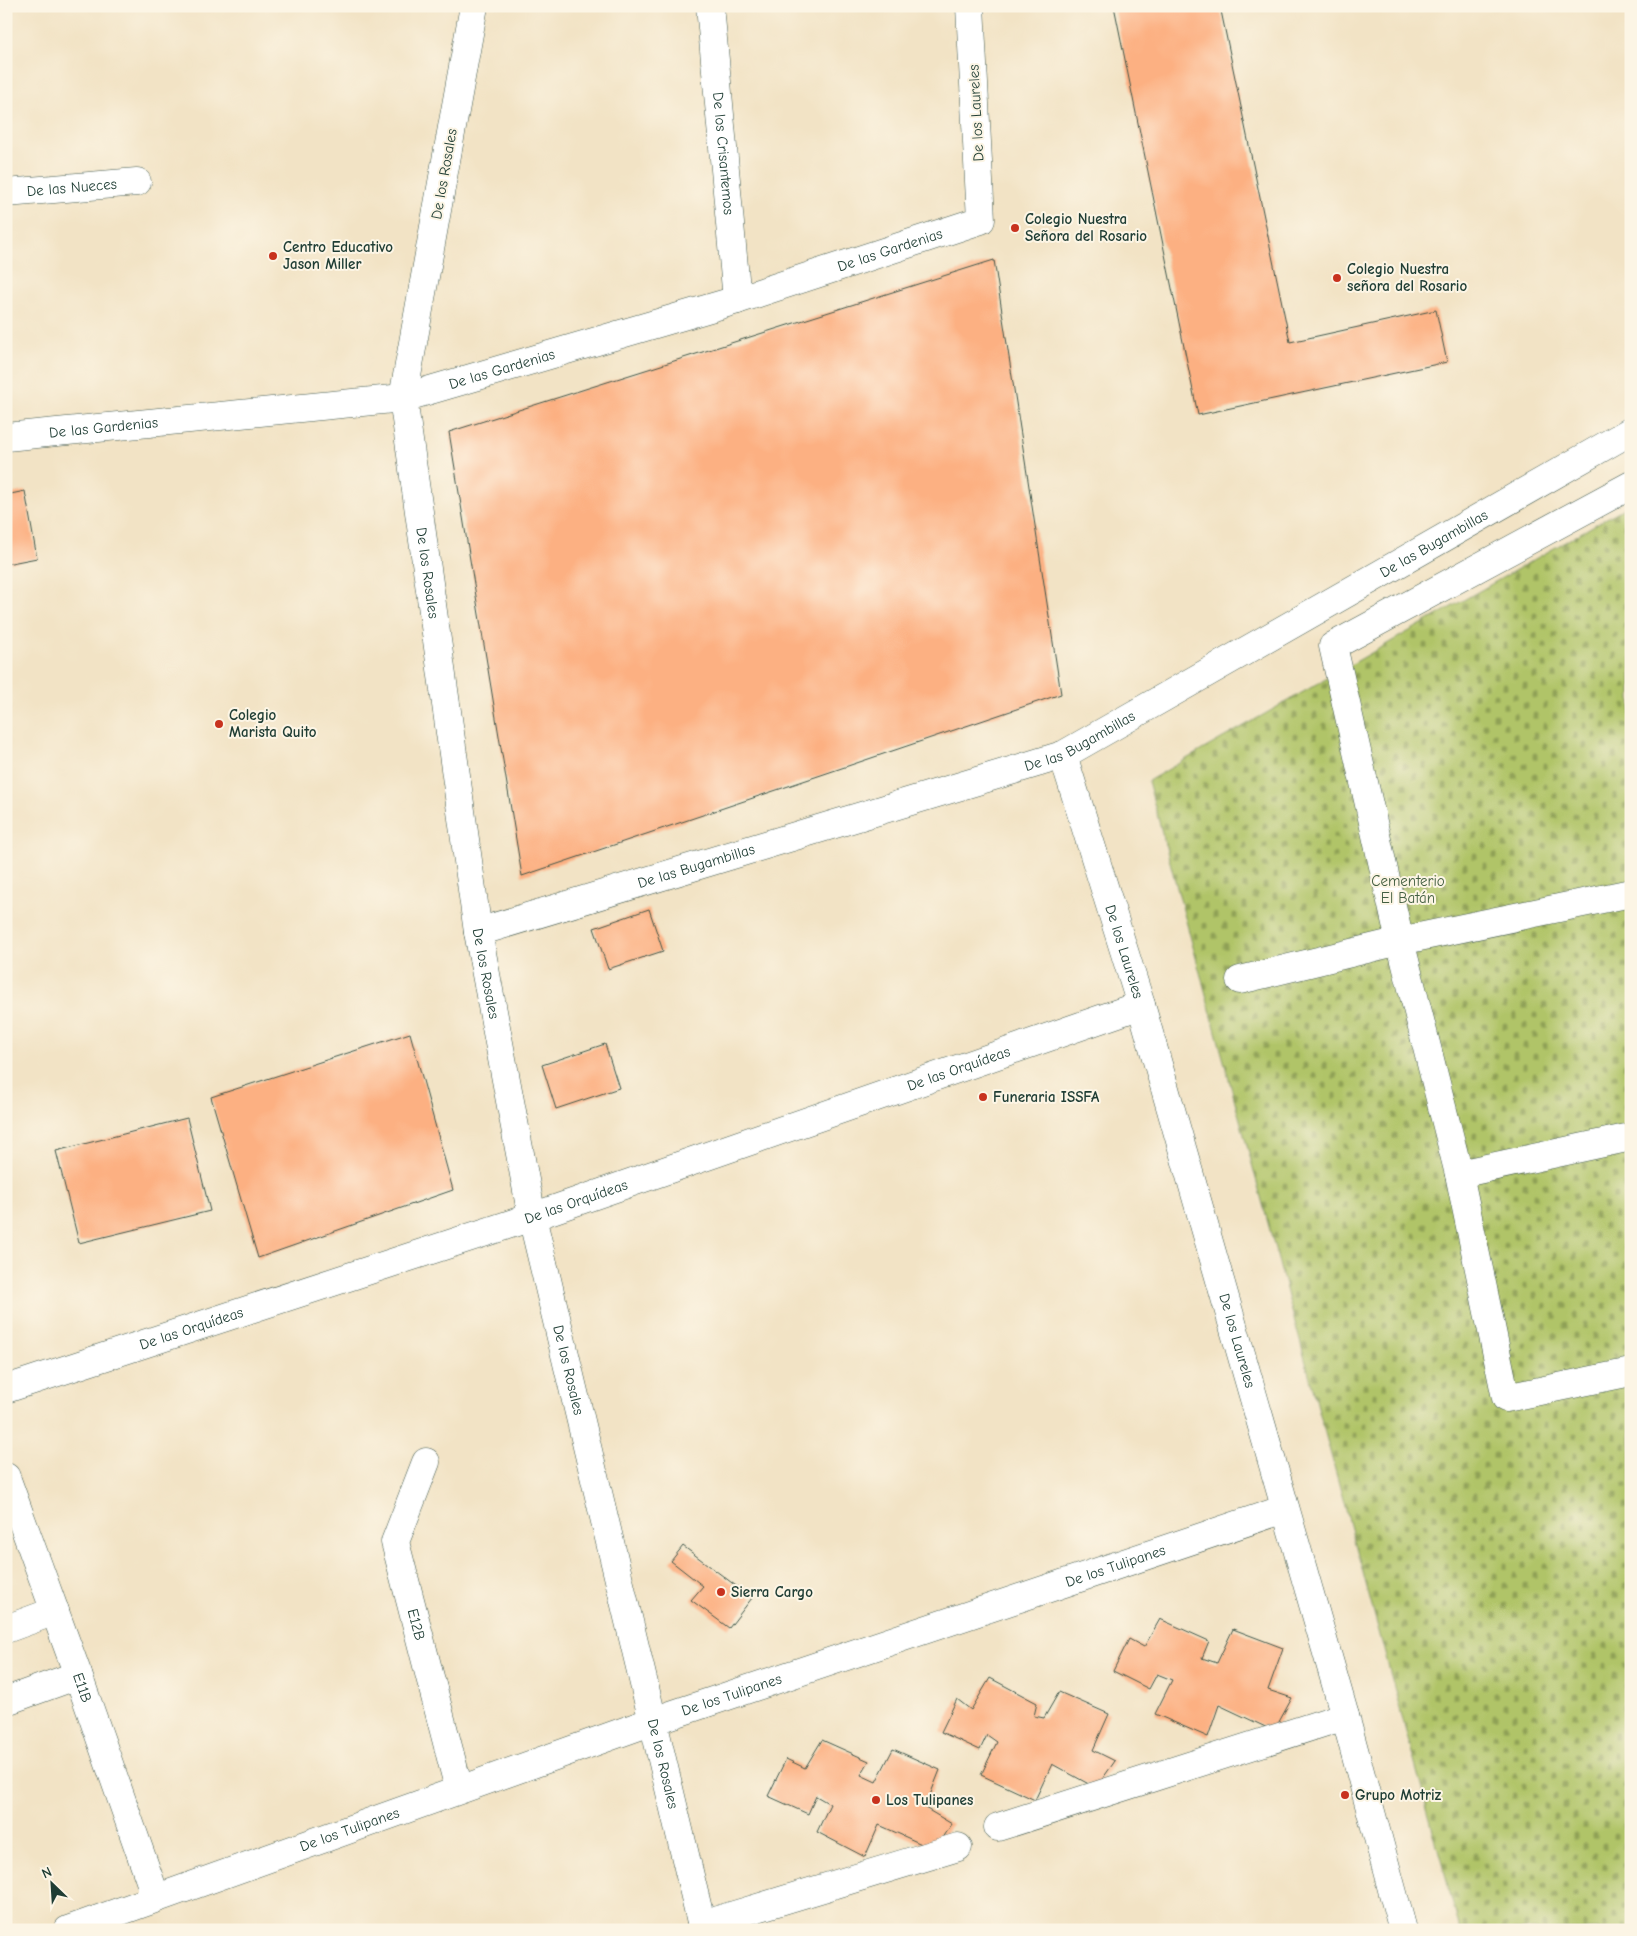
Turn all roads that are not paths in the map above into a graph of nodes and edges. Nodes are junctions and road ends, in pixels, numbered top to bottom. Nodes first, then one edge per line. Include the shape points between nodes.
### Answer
1 (474, 6) edge
2 (710, 6) edge
3 (970, 6) edge
4 (137, 182) dead end
5 (6, 193) edge
6 (981, 220) joint
7 (737, 300) junction
8 (403, 398) junction
9 (1631, 431) edge
10 (6, 437) edge
11 (1631, 484) edge
12 (1063, 755) junction
13 (1631, 893) edge
14 (478, 932) junction
15 (1400, 941) junction
16 (1240, 980) dead end
17 (1141, 1005) junction
18 (1631, 1137) edge
19 (1459, 1174) junction
20 (532, 1217) junction
21 (1631, 1372) edge
22 (6, 1389) edge
23 (426, 1462) dead end
24 (6, 1477) edge
25 (1285, 1509) junction
26 (55, 1611) junction
27 (6, 1629) edge
28 (78, 1675) junction
29 (6, 1701) edge
30 (1344, 1716) junction
31 (653, 1721) junction
32 (459, 1790) junction
33 (998, 1827) dead end
34 (958, 1847) dead end
35 (156, 1898) junction
36 (702, 1927) edge
37 (68, 1930) edge
38 (1403, 1930) edge

1 - 8 street, De los Rosales
2 - 7 street, De los Crisantemos
3 - 6 street, De los Laureles
4 - 5 street, De las Nueces
6 - 7 street, De las Gardenias
7 - 8 street, De las Gardenias
8 - 10 street, De las Gardenias
8 - 14 street, De los Rosales
9 - 12 street, De las Bugambillas
11 - 15 street via 1333,646
12 - 14 street, De las Bugambillas
12 - 17 street, De los Laureles
13 - 15 street
14 - 20 street, De los Rosales
15 - 16 street
15 - 19 street
17 - 20 street, De las Orquídeas
17 - 25 street, De los Laureles
18 - 19 street
19 - 21 street via 1506,1398
20 - 22 street, De las Orquídeas
20 - 31 street, De los Rosales
23 - 32 street, E12B via 395,1542
24 - 26 street, E11B
25 - 30 street, De los Laureles
25 - 31 street, De los Tulipanes
26 - 27 street
26 - 28 street, E11B
28 - 29 street
28 - 35 street, E11B
30 - 33 street
30 - 38 street, De los Laureles
31 - 32 street, De los Tulipanes
31 - 36 street, De los Rosales
32 - 35 street, De los Tulipanes
34 - 36 street
35 - 37 street, De los Tulipanes

